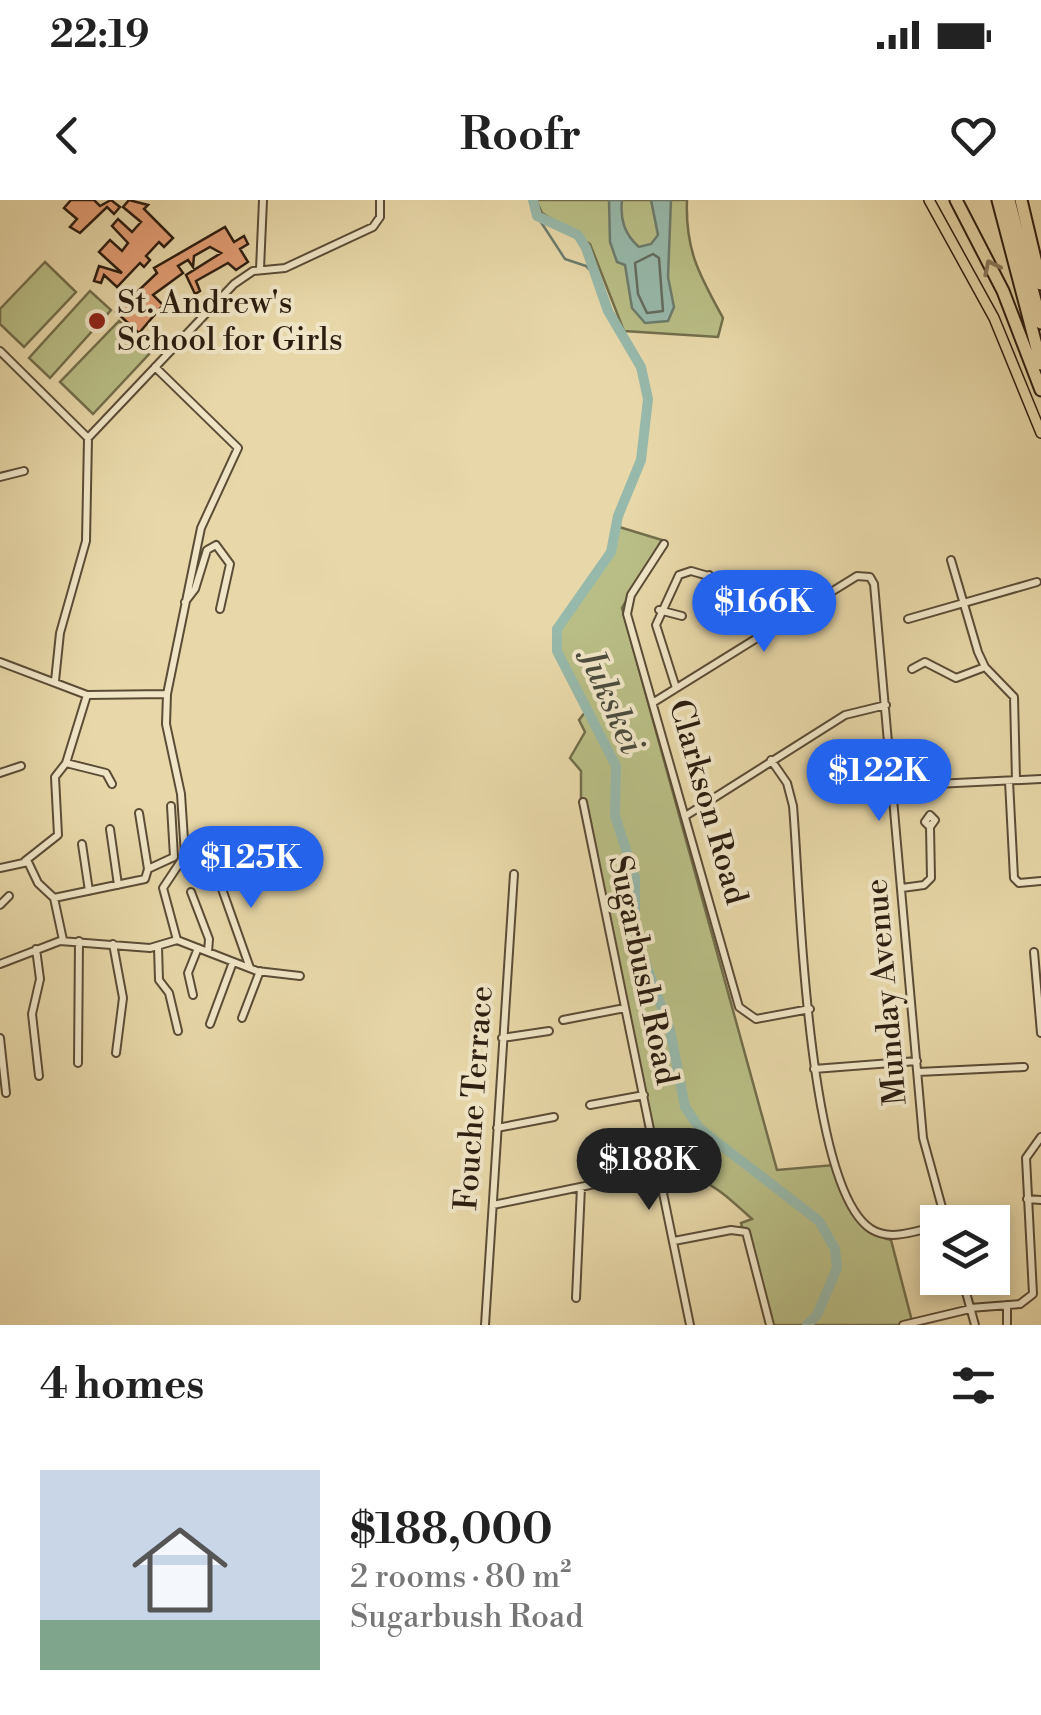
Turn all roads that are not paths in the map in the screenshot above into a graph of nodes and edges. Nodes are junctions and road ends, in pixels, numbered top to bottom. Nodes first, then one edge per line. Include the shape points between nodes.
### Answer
1 (263, 200) edge
2 (380, 200) edge
3 (930, 200) edge
4 (956, 200) edge
5 (998, 200) edge
6 (1009, 200) edge
7 (1021, 200) edge
8 (260, 269) junction
9 (1041, 284) edge
10 (1041, 323) edge
11 (0, 350) edge
12 (1041, 364) edge
13 (155, 367) junction
14 (1041, 390) edge
15 (1041, 433) edge
16 (88, 438) junction
17 (24, 471) dead end
18 (0, 478) edge
19 (664, 544) dead end
20 (950, 560) dead end
21 (709, 576) junction
22 (1036, 582) dead end
23 (700, 598) dead end
24 (184, 602) junction
25 (964, 604) junction
26 (810, 605) junction
27 (220, 610) dead end
28 (659, 610) junction
29 (682, 616) dead end
30 (908, 619) dead end
31 (0, 662) edge
32 (985, 667) junction
33 (912, 669) dead end
34 (55, 682) junction
35 (676, 688) junction
36 (167, 694) junction
37 (87, 695) junction
38 (654, 702) junction
39 (886, 704) junction
40 (771, 760) junction
41 (66, 763) junction
42 (22, 766) dead end
43 (0, 773) edge
44 (1041, 779) edge
45 (1012, 780) junction
46 (112, 784) dead end
47 (894, 786) junction
48 (583, 802) dead end
49 (171, 806) dead end
50 (139, 813) dead end
51 (687, 815) junction
52 (930, 827) dead end
53 (110, 828) dead end
54 (82, 844) dead end
55 (25, 861) junction
56 (0, 868) edge
57 (148, 868) junction
58 (216, 872) dead end
59 (514, 874) dead end
60 (1041, 882) edge
61 (118, 885) junction
62 (902, 888) junction
63 (89, 891) junction
64 (192, 892) dead end
65 (9, 896) dead end
66 (54, 898) junction
67 (0, 905) edge
68 (63, 940) junction
69 (177, 940) junction
70 (79, 942) junction
71 (113, 944) junction
72 (158, 947) junction
73 (198, 948) junction
74 (36, 949) junction
75 (208, 952) junction
76 (1034, 952) dead end
77 (234, 962) junction
78 (0, 964) edge
79 (250, 968) junction
80 (260, 971) junction
81 (300, 976) dead end
82 (193, 995) dead end
83 (624, 1008) junction
84 (810, 1009) junction
85 (242, 1018) dead end
86 (562, 1020) dead end
87 (210, 1024) dead end
88 (178, 1031) dead end
89 (549, 1031) dead end
90 (1041, 1033) edge
91 (0, 1038) edge
92 (502, 1038) junction
93 (116, 1054) dead end
94 (916, 1060) junction
95 (78, 1063) dead end
96 (1024, 1068) dead end
97 (814, 1069) junction
98 (918, 1072) junction
99 (39, 1076) dead end
100 (6, 1093) dead end
101 (644, 1094) junction
102 (590, 1105) dead end
103 (554, 1117) dead end
104 (497, 1128) junction
105 (1041, 1136) edge
106 (658, 1171) junction
107 (581, 1187) junction
108 (1027, 1200) junction
109 (1041, 1200) edge
110 (492, 1205) junction
111 (941, 1205) edge
112 (920, 1230) edge
113 (674, 1241) junction
114 (967, 1295) edge
115 (576, 1298) dead end
116 (1007, 1305) junction
117 (970, 1308) junction
118 (485, 1325) edge
119 (690, 1325) edge
120 (770, 1325) edge
121 (903, 1325) edge
122 (975, 1325) edge
123 (1007, 1325) edge

1 - 8 street
2 - 8 street via 378,222 284,268
3 - 15 main road via 994,318
14 -> 4 highway via 1003,291
5 - 12 highway
6 - 10 highway
7 - 9 highway
8 - 13 street via 226,291
11 - 16 street
13 - 16 street
13 - 24 street via 238,448 201,528
16 - 34 street via 86,537 60,633
17 - 18 street
19 - 38 street, Clarkson Road via 627,606
20 - 25 street
21 - 23 street
21 - 26 street
21 - 28 street via 679,576
22 - 25 street
24 - 27 street via 195,590 209,546 216,545 230,564
24 - 36 street
25 - 30 street
25 - 32 street
26 - 35 street
26 - 39 street, Munday Avenue via 857,576 870,577
28 - 29 street
28 - 35 street via 656,624
31 - 34 street
32 - 33 street via 956,678 925,662
32 - 45 street via 1014,697
34 - 37 street
35 - 38 street
36 - 37 street
36 - 69 street via 185,856 163,882
37 - 41 street
38 - 51 street, Clarkson Road
39 - 40 street via 850,712
39 - 47 street, Munday Avenue
40 - 51 street
40 - 84 street via 793,806
41 - 46 street via 100,770
41 - 55 street via 55,776 58,834
42 - 43 street
44 - 45 street
45 - 47 street
45 - 60 street via 1014,878
47 - 62 street, Munday Avenue
48 - 83 street, Sugarbush Road
49 - 57 street via 174,857
50 - 57 street
51 - 84 street, Clarkson Road via 742,1012 756,1020
52 - 62 street via 932,878
53 - 61 street
54 - 63 street
55 - 56 street
55 - 66 street
57 - 61 street via 144,880
58 - 79 street
59 - 92 street, Fouche Terrace
61 - 63 street
62 - 94 street, Munday Avenue
63 - 66 street
64 - 75 street
65 - 67 street
66 - 68 street
68 - 70 street
68 - 74 street
69 - 72 street
69 - 73 street
70 - 71 street
70 - 95 street
71 - 72 street
71 - 93 street via 123,998
72 - 88 street via 158,980 169,993
73 - 75 street
73 - 82 street via 188,973
74 - 78 street
74 - 99 street via 40,974 32,1014
75 - 77 street
76 - 90 street
77 - 79 street
77 - 87 street
79 - 80 street
80 - 81 street
80 - 85 street
83 - 86 street
83 - 101 street, Sugarbush Road
84 - 97 street
89 - 92 street
91 - 100 street
92 - 104 street, Fouche Terrace
94 - 97 street
94 - 98 street, Munday Avenue
96 - 98 street
97 - 112 street via 833,1155 860,1219 891,1236
98 - 111 street, Munday Avenue via 923,1138
101 - 102 street
101 - 106 street, Sugarbush Road
103 - 104 street
104 - 110 street, Fouche Terrace
105 - 108 street via 1026,1155
106 - 107 street
106 - 113 street, Sugarbush Road
107 - 110 street
107 - 115 street
108 - 109 street
108 - 116 street via 1034,1291 1025,1302
110 - 118 street, Fouche Terrace
113 - 119 street, Sugarbush Road
113 - 120 street via 746,1232
114 - 117 street
116 - 117 street
116 - 123 street
117 - 121 street
117 - 122 street

